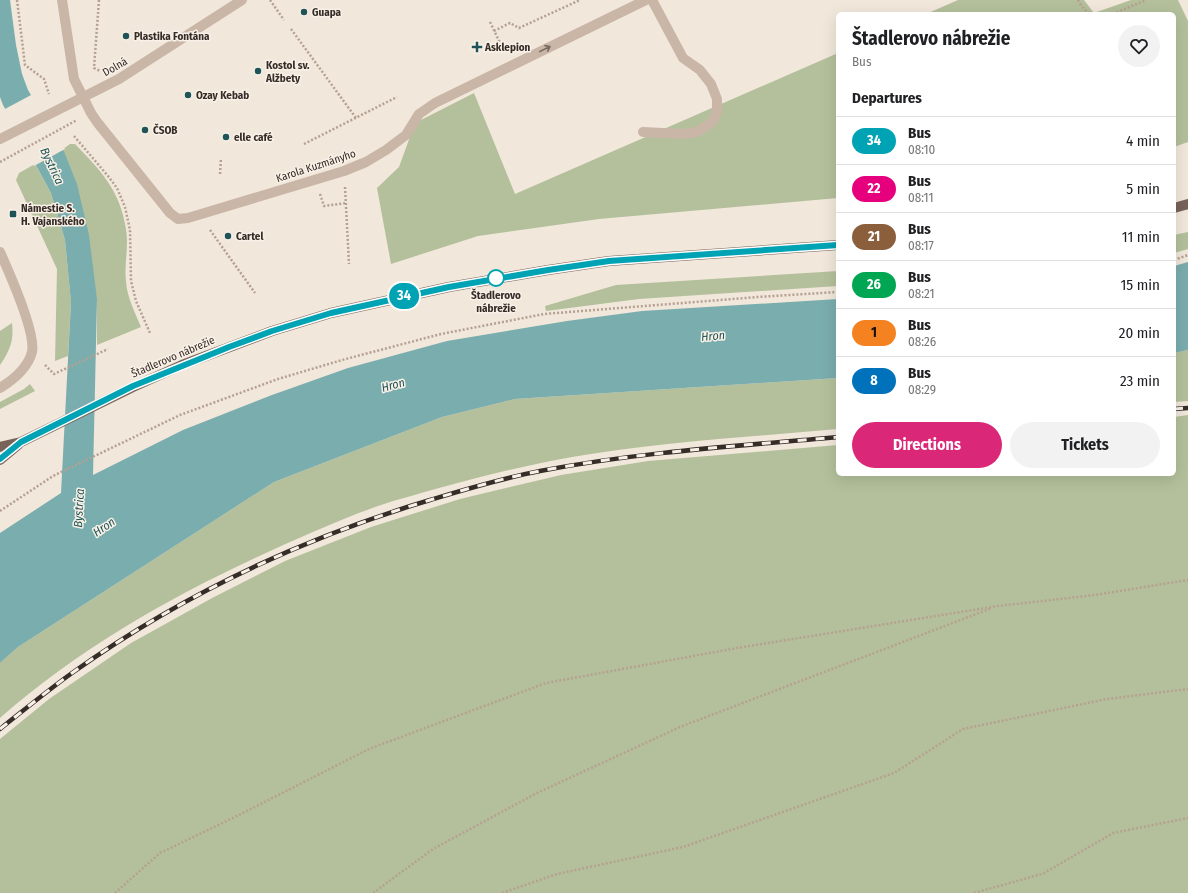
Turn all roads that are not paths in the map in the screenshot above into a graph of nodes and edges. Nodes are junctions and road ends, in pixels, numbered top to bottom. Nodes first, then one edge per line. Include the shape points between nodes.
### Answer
1 (62, 0) edge
2 (242, 0) edge
3 (646, 0) edge
4 (652, 0) edge
5 (82, 97) junction
6 (643, 132) dead end
7 (0, 139) edge
8 (1188, 204) edge
9 (1176, 207) edge
10 (836, 245) edge
11 (0, 252) edge
12 (0, 388) edge
13 (21, 442) junction
14 (0, 447) edge
15 (0, 460) edge

1 - 5 street via 74,79
2 - 5 street, Dolná via 119,79
5 -> 3 street, Karola Kuzmányho via 97,122 170,213 178,219 188,218 366,162 406,135 419,114 435,103
4 - 6 street via 682,58 700,70 711,84 718,112 712,122 698,132
5 - 7 street, Dolná
8 - 9 main road
10 - 13 main road, Štadlerovo nábrežie via 609,261 449,287 331,313 272,331 182,365 133,386
11 - 12 street via 32,336 32,352 24,366 12,380
13 - 14 main road, Štadlerovo nábrežie
13 - 15 main road

